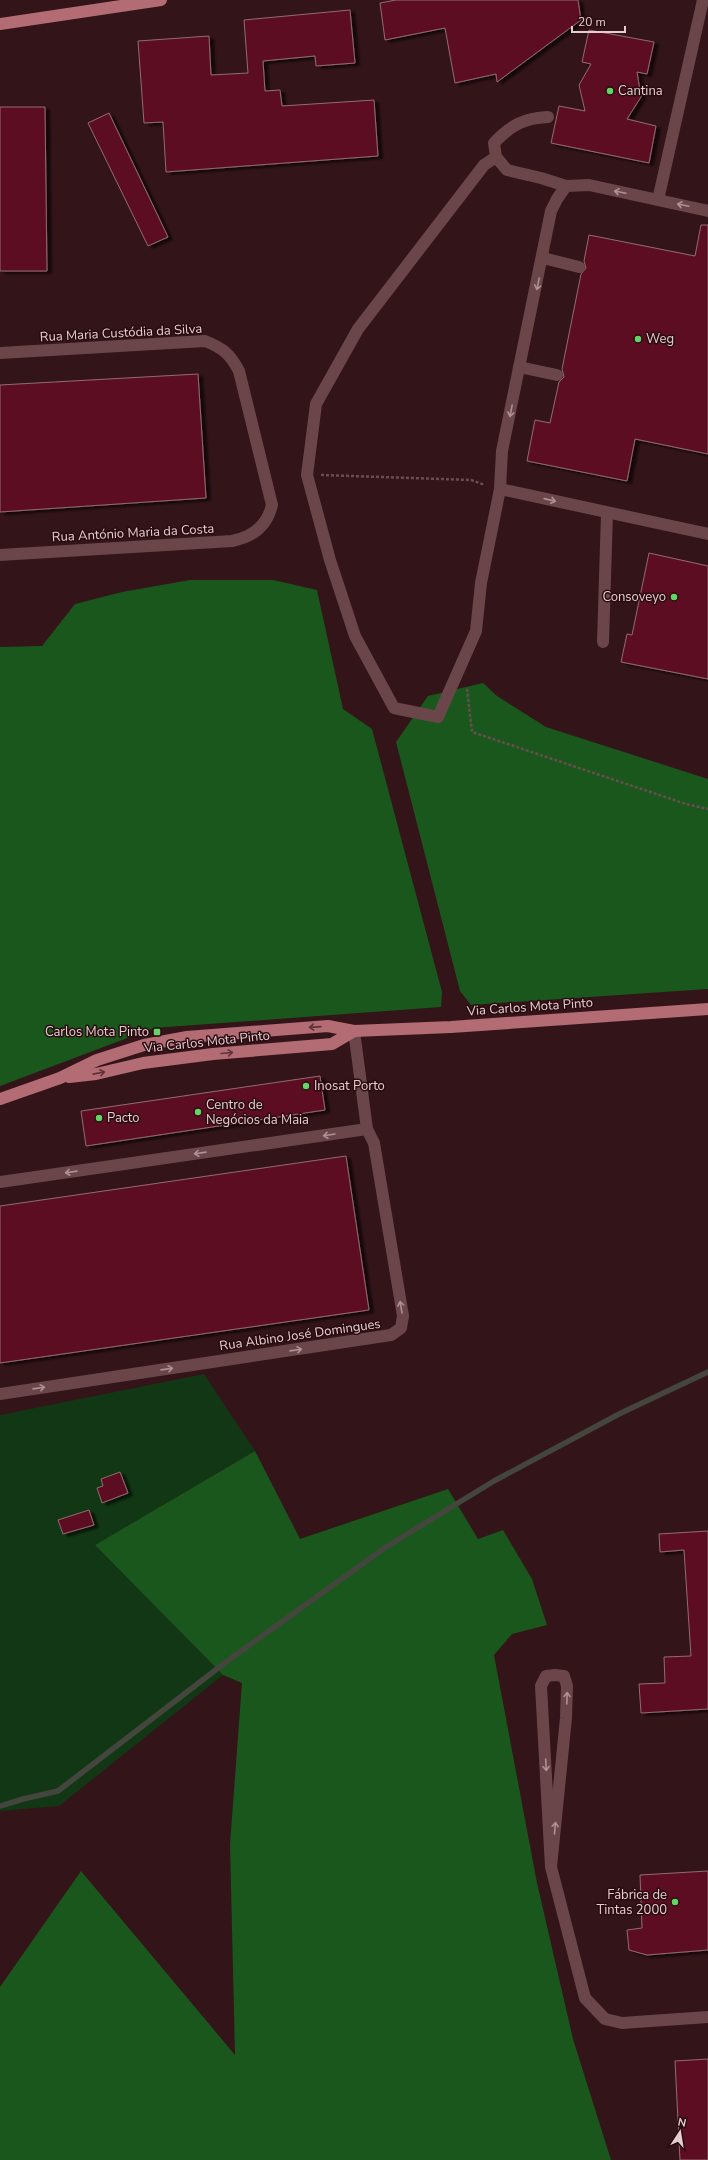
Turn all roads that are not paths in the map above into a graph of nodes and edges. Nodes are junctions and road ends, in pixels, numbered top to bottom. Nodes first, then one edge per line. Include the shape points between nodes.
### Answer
1 (161, 0) edge
2 (705, 3) edge
3 (0, 24) edge
4 (548, 117) dead end
5 (496, 157) junction
6 (566, 186) junction
7 (658, 200) junction
8 (708, 211) edge
9 (543, 258) junction
10 (579, 267) dead end
11 (0, 353) edge
12 (520, 367) junction
13 (557, 375) dead end
14 (500, 489) junction
15 (607, 513) junction
16 (264, 524) joint
17 (708, 534) edge
18 (0, 555) edge
19 (603, 642) dead end
20 (708, 1010) edge
21 (354, 1031) junction
22 (60, 1078) junction
23 (0, 1099) edge
24 (367, 1129) junction
25 (0, 1182) edge
26 (0, 1394) edge
27 (552, 1867) junction
28 (708, 2017) edge

1 - 3 main road
2 - 7 street
4 - 5 street via 530,118 506,131 494,143
5 - 6 street via 507,170
5 - 14 street via 484,165 358,330 316,404 307,475 354,636 394,708 438,717 476,631 481,583
7 -> 6 street via 589,185
6 - 9 street via 556,199 552,211
8 -> 7 street
9 - 10 street
9 -> 12 street
11 - 16 street, Rua Maria Custódia da Silva via 205,342 220,347 233,359 239,371 272,505
12 - 13 street
12 -> 14 street via 502,451
14 -> 15 street
15 - 17 street
15 - 19 street
16 - 18 street, Rua António Maria da Costa via 254,533 232,541
20 - 21 main road, Via Carlos Mota Pinto
22 -> 21 main road, Via Carlos Mota Pinto via 213,1054 332,1044
21 -> 22 main road, Via Carlos Mota Pinto via 328,1026 187,1037 138,1047 97,1060
21 - 24 street, Rua Albino José Domingues
22 - 23 main road, Via Carlos Mota Pinto
24 -> 25 street
26 -> 24 street, Rua Albino José Domingues via 391,1336 401,1328 403,1316 374,1143
27 -> 27 street via 567,1686 564,1676 555,1674 546,1676 541,1686
27 - 28 street via 585,1998 605,2019 622,2023

